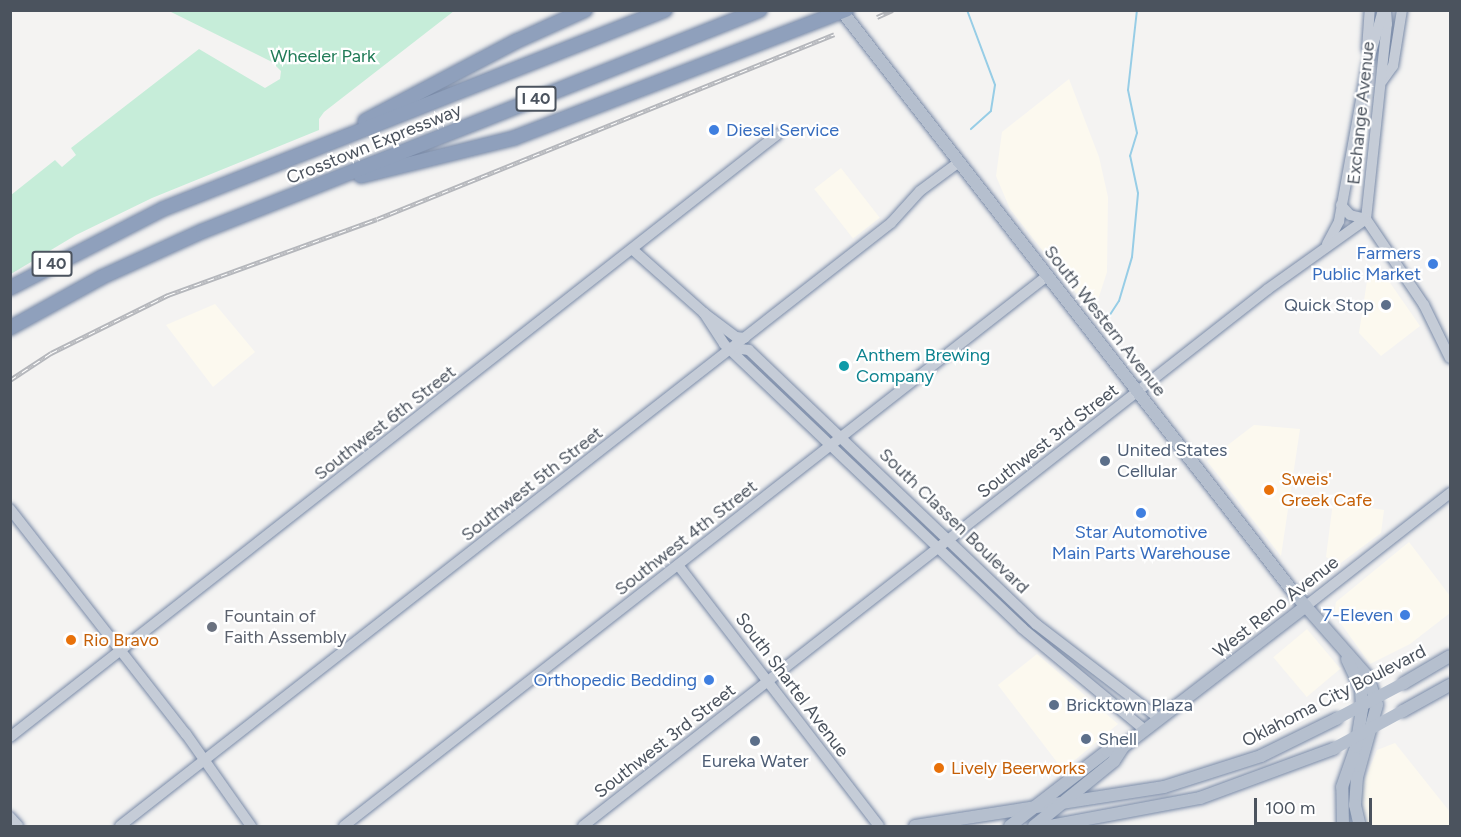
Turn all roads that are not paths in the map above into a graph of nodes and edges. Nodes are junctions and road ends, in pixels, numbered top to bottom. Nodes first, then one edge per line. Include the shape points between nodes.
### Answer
1 (585, 10) edge
2 (665, 10) edge
3 (760, 10) edge
4 (1370, 10) edge
5 (1384, 10) edge
6 (1401, 10) edge
7 (843, 11) edge
8 (1366, 68) junction
9 (1381, 81) junction
10 (778, 134) dead end
11 (324, 145) junction
12 (959, 162) junction
13 (311, 188) junction
14 (1341, 205) junction
15 (1366, 219) junction
16 (1326, 247) junction
17 (632, 249) junction
18 (1047, 276) junction
19 (10, 288) edge
20 (704, 313) junction
21 (10, 328) edge
22 (745, 338) junction
23 (730, 350) junction
24 (1450, 358) edge
25 (1137, 392) junction
26 (841, 438) junction
27 (831, 446) junction
28 (1450, 493) edge
29 (10, 508) edge
30 (949, 539) junction
31 (938, 548) junction
32 (678, 565) junction
33 (1306, 606) junction
34 (121, 650) junction
35 (1344, 652) junction
36 (1450, 656) edge
37 (768, 681) junction
38 (1450, 685) edge
39 (1160, 719) junction
40 (1145, 730) junction
41 (10, 737) edge
42 (1123, 747) junction
43 (204, 762) junction
44 (1062, 804) junction
45 (1033, 808) junction
46 (10, 817) edge
47 (18, 826) edge
48 (120, 826) edge
49 (251, 826) edge
50 (344, 826) edge
51 (583, 826) edge
52 (879, 826) edge
53 (915, 826) edge
54 (1010, 826) edge
55 (1034, 826) edge
56 (1050, 826) edge
57 (1342, 826) edge
58 (1360, 826) edge

1 - 11 highway via 424,88
2 - 11 highway, Crosstown Expressway / I 40
3 - 13 highway, Crosstown Expressway / I 40
4 - 8 street
5 - 8 street, Exchange Avenue
5 - 9 street, Exchange Avenue
6 - 9 street via 1393,66
7 - 12 main road, South Western Avenue
7 - 13 highway via 514,138
8 - 14 street, Exchange Avenue
9 - 15 street, Exchange Avenue
10 - 17 street, Southwest 6th Street
11 - 19 highway, Crosstown Expressway / I 40 via 163,209
12 - 18 main road, South Western Avenue
12 - 22 street, Southwest 5th Street via 920,191 891,223
13 - 21 highway, Crosstown Expressway / I 40 via 154,252
14 - 15 street via 1350,215
14 - 16 street, Exchange Avenue via 1339,221
15 - 16 street, Southwest 3rd Street
15 - 24 street via 1424,305
16 - 25 street, Southwest 3rd Street
17 - 20 street, South Classen Boulevard
17 - 34 street, Southwest 6th Street
18 - 25 main road, South Western Avenue
18 - 26 street, Southwest 4th Street
20 - 22 street, South Classen Boulevard via 736,337
20 - 23 street, South Classen Boulevard
22 - 23 street, Southwest 5th Street
23 - 26 street, South Classen Boulevard via 744,346
23 - 27 street, South Classen Boulevard
23 - 43 street, Southwest 5th Street
25 - 30 street, Southwest 3rd Street
25 - 33 main road, South Western Avenue
26 - 27 street, Southwest 4th Street
26 - 30 street, South Classen Boulevard
27 - 31 street, South Classen Boulevard
27 - 32 street, Southwest 4th Street
28 - 33 street, West Reno Avenue
29 - 34 street
30 - 31 street, Southwest 3rd Street
30 - 39 street, South Classen Boulevard via 1036,624
31 - 37 street, Southwest 3rd Street
31 - 40 street, South Classen Boulevard via 1029,634
32 - 37 street, South Shartel Avenue
32 - 50 street, Southwest 4th Street
33 - 35 main road, South Western Avenue
33 - 39 main road, West Reno Avenue
34 - 41 street, Southwest 6th Street
34 - 43 street
35 - 57 main road via 1362,697 1359,734 1342,787
35 - 58 main road via 1368,677 1377,699 1357,777 1355,805
36 - 44 main road, Oklahoma City Boulevard, bridge via 1261,756 1164,787
37 - 51 street, Southwest 3rd Street
37 - 52 street, South Shartel Avenue
38 - 56 main road, bridge via 1333,749 1200,798
39 - 40 main road, West Reno Avenue
40 - 42 main road, West Reno Avenue
42 - 44 main road, West Reno Avenue via 1114,761
42 - 45 main road, West Reno Avenue via 1107,752
43 - 48 street, Southwest 5th Street
43 - 49 street
44 - 45 main road, Oklahoma City Boulevard
44 - 55 main road, West Reno Avenue
45 - 53 main road, Oklahoma City Boulevard
45 - 54 main road, West Reno Avenue
46 - 47 street

